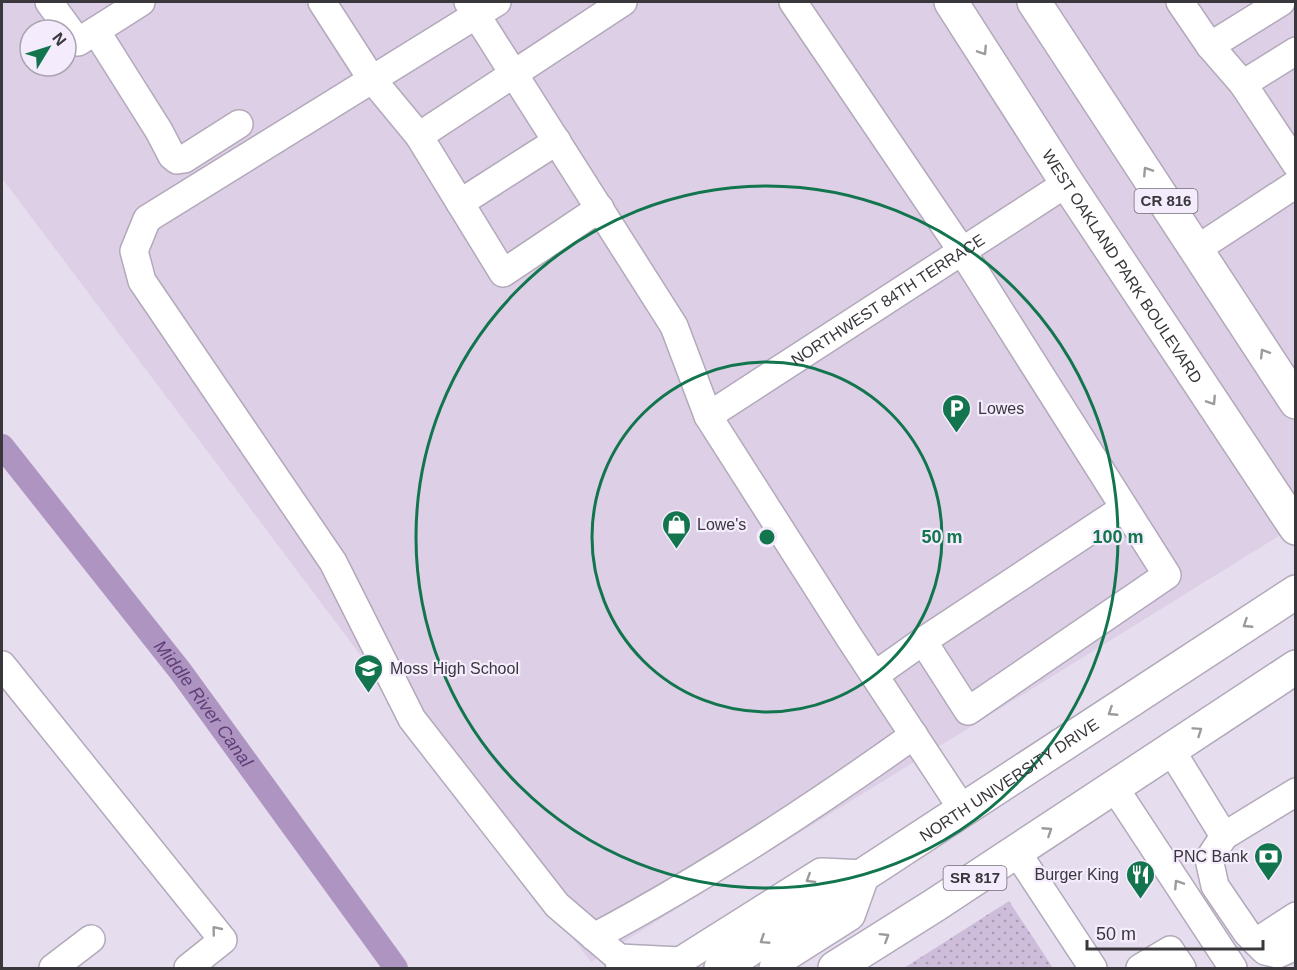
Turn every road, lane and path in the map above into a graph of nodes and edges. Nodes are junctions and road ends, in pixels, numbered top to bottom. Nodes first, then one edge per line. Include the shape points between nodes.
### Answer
1 (49, 2) edge
2 (141, 2) edge
3 (322, 2) edge
4 (623, 2) edge
5 (793, 2) edge
6 (951, 2) edge
7 (1035, 2) edge
8 (1180, 2) edge
9 (1281, 2) edge
10 (480, 6) edge
11 (96, 31) junction
12 (1210, 46) junction
13 (1296, 51) edge
14 (513, 73) junction
15 (371, 78) junction
16 (1243, 84) junction
17 (239, 124) dead end
18 (418, 136) junction
19 (557, 141) junction
20 (1296, 164) edge
21 (1067, 183) junction
22 (1296, 184) edge
23 (460, 203) junction
24 (600, 208) junction
25 (1197, 249) junction
26 (962, 252) junction
27 (1296, 402) edge
28 (708, 416) junction
29 (1124, 508) junction
30 (1296, 528) edge
31 (1296, 592) edge
32 (923, 641) junction
33 (2, 665) edge
34 (1296, 667) edge
35 (875, 675) junction
36 (914, 735) junction
37 (1170, 750) junction
38 (1114, 787) junction
39 (1296, 792) edge
40 (963, 810) junction
41 (1224, 836) junction
42 (1016, 851) junction
43 (866, 874) junction
44 (1296, 916) edge
45 (594, 937) junction
46 (91, 939) dead end
47 (1256, 942) junction
48 (1296, 946) edge
49 (619, 963) edge
50 (53, 969) edge
51 (188, 969) edge
52 (721, 969) edge
53 (773, 969) edge
54 (835, 969) edge
55 (1093, 969) edge
56 (1140, 969) edge
57 (1182, 969) edge
58 (1233, 969) edge

1 - 11 street via 78,42
2 - 11 street
3 - 15 street
4 - 14 street
5 - 26 street
6 -> 21 main road, WEST OAKLAND PARK BOULEVARD
25 -> 7 main road, CR 816
8 - 12 street
9 - 12 street
10 - 14 street
10 - 15 street
11 - 17 street via 177,160
12 - 16 street
13 - 16 street
14 - 18 street
14 - 19 street
15 - 18 street
15 - 45 street via 147,219 134,251 142,281 333,562 412,719 557,905
16 - 20 street
18 - 23 street
19 - 23 street
19 - 24 street
21 - 26 street, NORTHWEST 84TH TERRACE
21 -> 30 main road, WEST OAKLAND PARK BOULEVARD
22 - 25 street
23 - 24 street via 503,273
24 - 28 street via 674,326
27 -> 25 main road, CR 816
26 - 28 street, NORTHWEST 84TH TERRACE
26 - 29 street
28 - 35 street
29 - 32 street
29 - 32 street via 1167,575 968,711
31 -> 40 main road, NORTH UNIVERSITY DRIVE
32 - 35 street
51 -> 33 street via 223,940
37 -> 34 main road, SR 817
35 - 36 street
36 - 40 street
36 - 45 street via 731,857
37 - 38 main road, SR 817
37 - 41 street
42 -> 38 main road, SR 817
58 -> 38 street
39 - 41 street
40 - 43 main road, NORTH UNIVERSITY DRIVE
41 - 47 street via 1209,859 1215,886
54 -> 42 main road, SR 817
42 - 55 street
43 -> 49 street via 820,872 680,961
43 -> 52 main road, NORTH UNIVERSITY DRIVE
43 - 53 street via 851,916
44 - 47 street
45 - 49 street
46 - 50 street
47 - 48 street via 1265,951 1278,954
56 - 57 street via 1170,950

